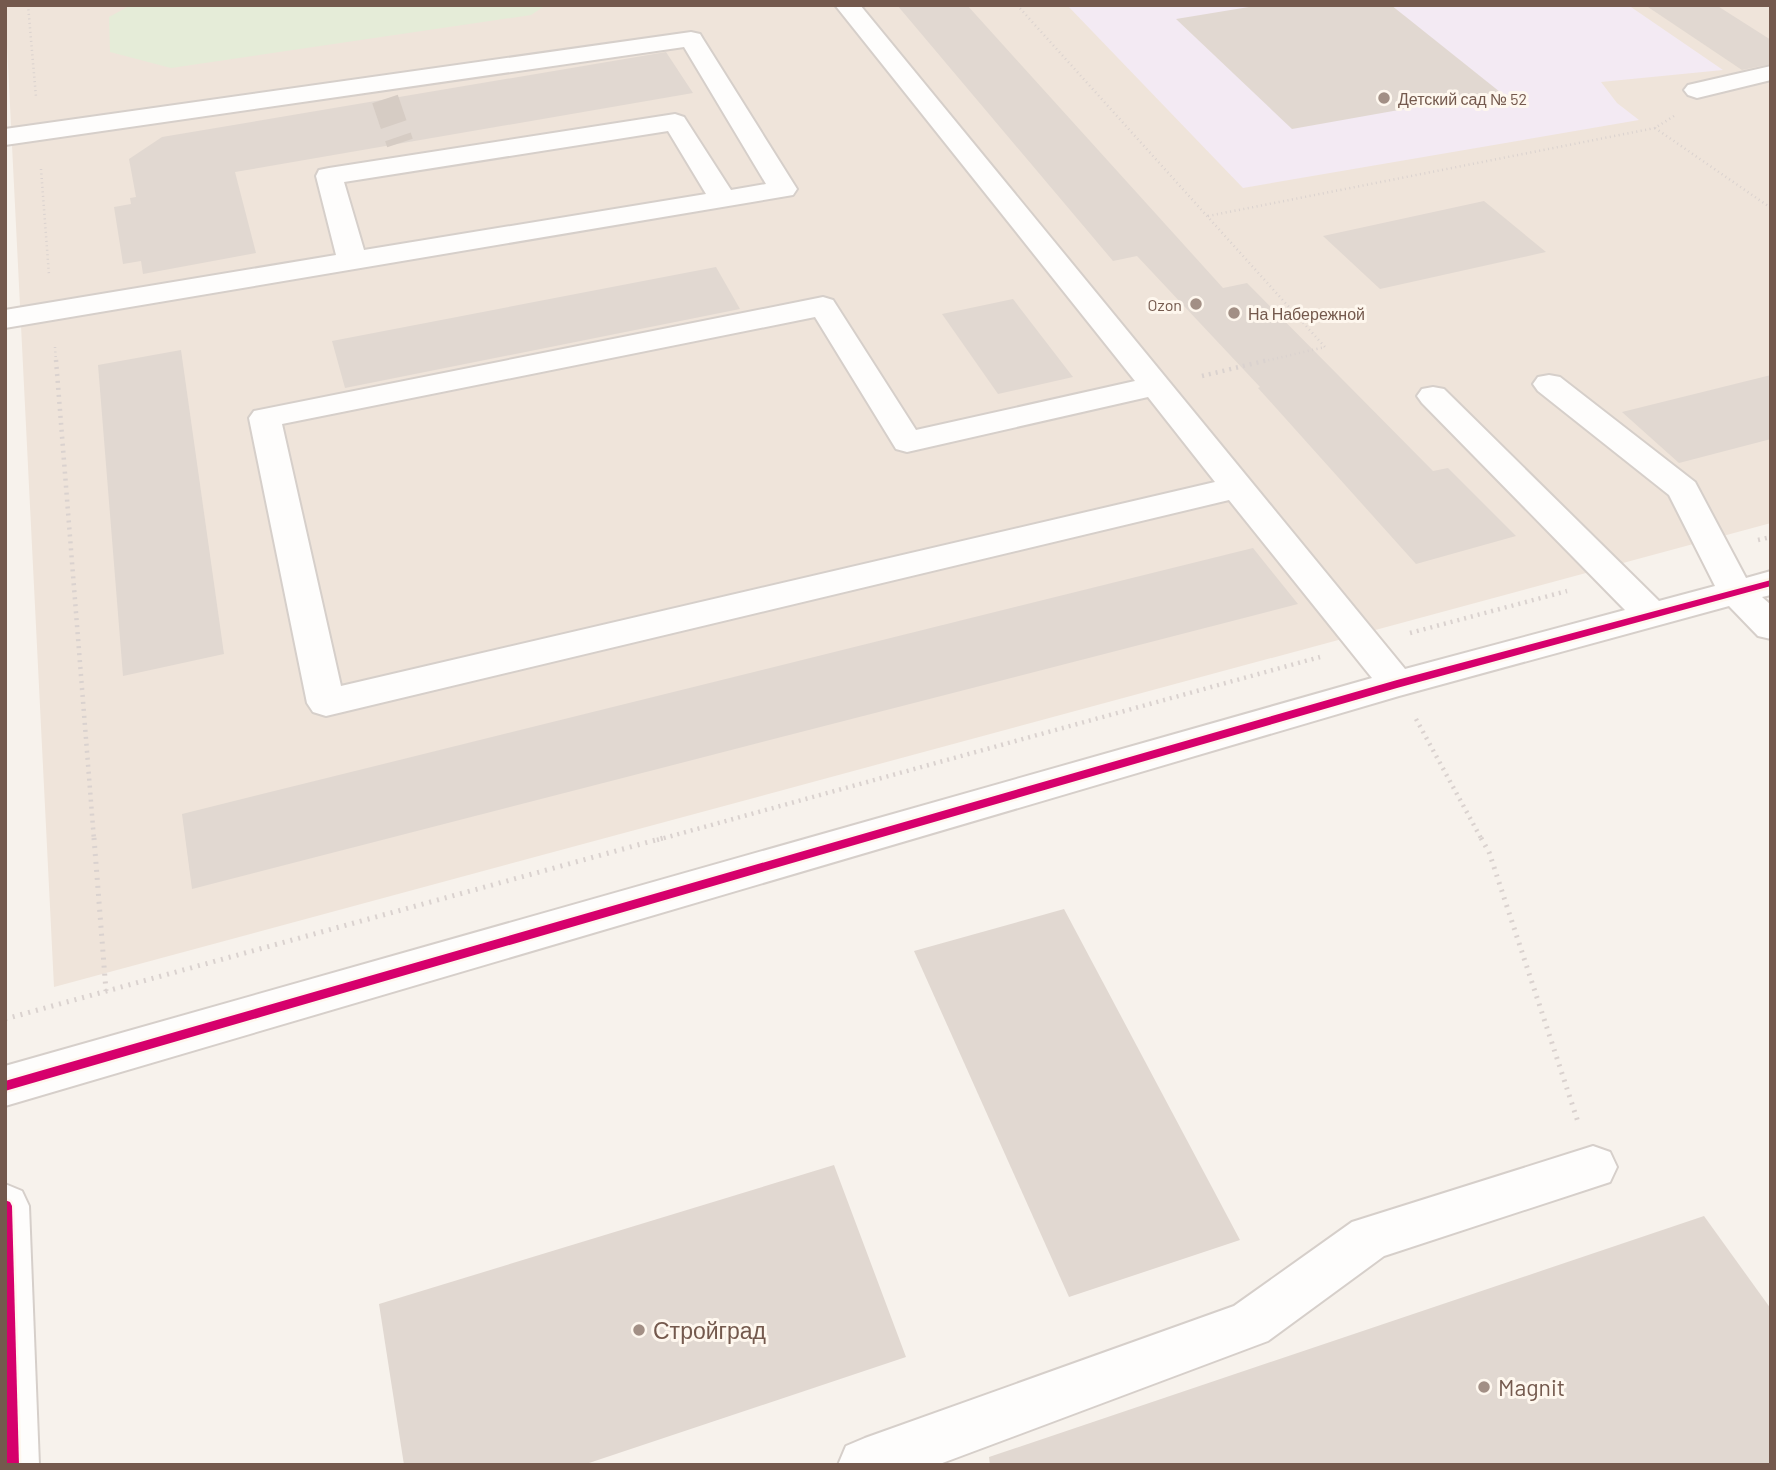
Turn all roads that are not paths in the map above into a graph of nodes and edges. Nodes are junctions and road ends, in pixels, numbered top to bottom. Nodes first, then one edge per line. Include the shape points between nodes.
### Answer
1 (847, 5) edge
2 (1771, 73) edge
3 (1698, 90) road end
4 (705, 117) junction
5 (5, 137) edge
6 (723, 199) junction
7 (352, 260) junction
8 (5, 318) edge
9 (1549, 384) dead end
10 (1157, 386) junction
11 (1433, 396) dead end
12 (1240, 487) junction
13 (1753, 587) edge
14 (1651, 615) junction
15 (1771, 627) edge
16 (1397, 684) junction
17 (5, 1086) edge
18 (1593, 1167) road end
19 (5, 1206) edge
20 (12, 1465) edge
21 (865, 1465) edge

1 - 10 street
2 - 3 street
4 - 5 street via 691,39 382,92
4 - 6 street
4 - 6 street via 783,189
4 - 7 street via 403,153 329,176
6 - 7 street
7 - 8 street
9 - 13 street via 1683,489 1715,552
10 - 12 street
10 - 12 street via 907,442 823,306 265,418 326,703
11 - 14 street
12 - 16 street
13 - 14 street
13 - 15 street
14 - 16 street
16 - 17 street
18 - 21 street via 1369,1238 1250,1324
19 - 20 street

